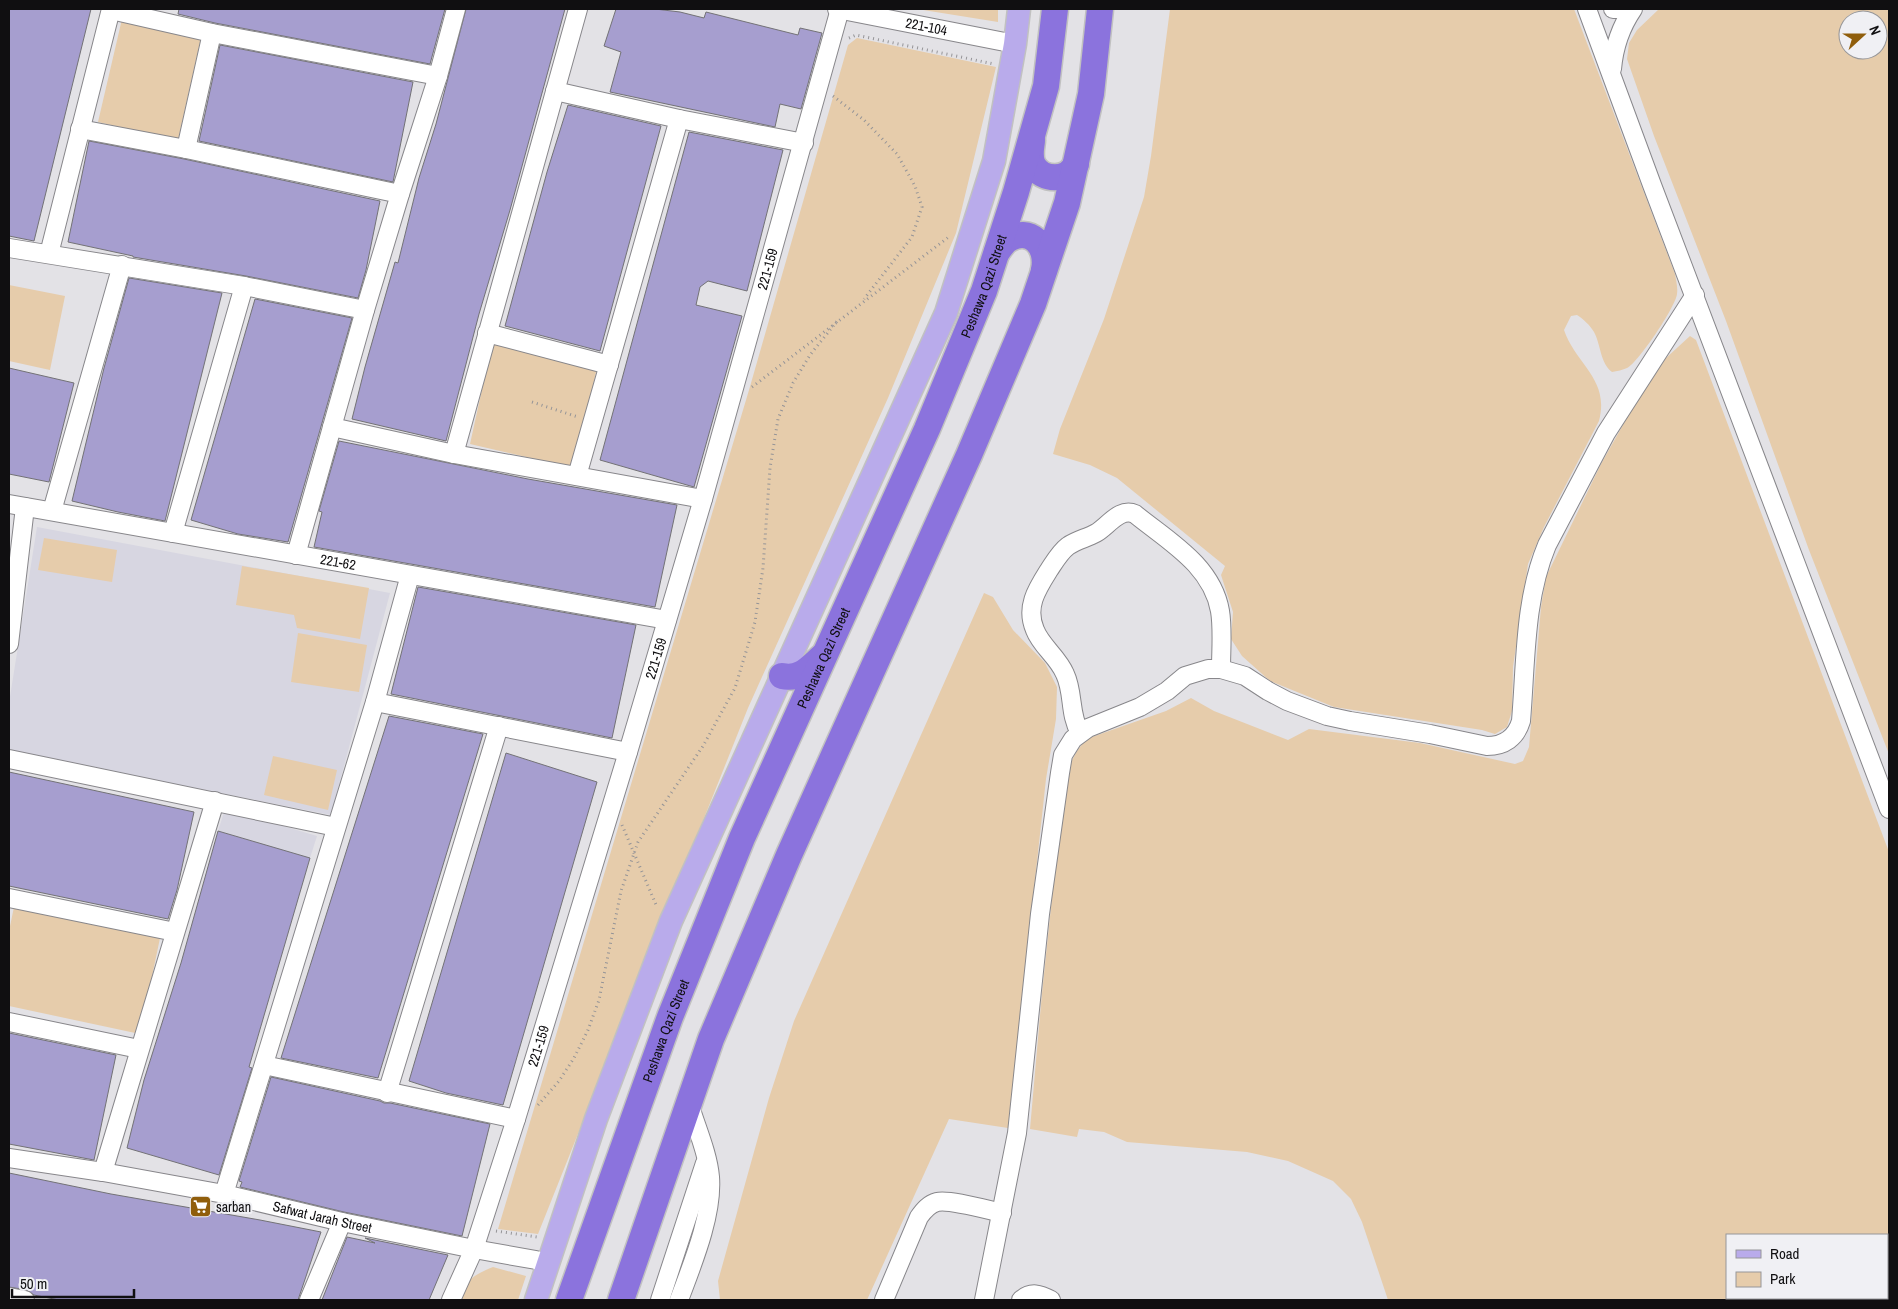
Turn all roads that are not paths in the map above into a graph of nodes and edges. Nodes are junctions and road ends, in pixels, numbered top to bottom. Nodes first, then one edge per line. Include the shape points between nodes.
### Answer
1 (111, 9) edge
2 (456, 9) edge
3 (578, 9) edge
4 (839, 9) edge
5 (1019, 9) edge
6 (1055, 9) edge
7 (1100, 9) edge
8 (1587, 9) edge
9 (1613, 9) edge
10 (1633, 9) edge
11 (212, 33) junction
12 (1015, 44) junction
13 (1611, 74) junction
14 (438, 76) junction
15 (555, 91) junction
16 (679, 119) junction
17 (80, 129) junction
18 (1032, 135) junction
19 (804, 142) junction
20 (186, 149) junction
21 (1076, 164) junction
22 (400, 194) junction
23 (9, 248) edge
24 (997, 252) junction
25 (49, 254) junction
26 (122, 265) junction
27 (1044, 270) junction
28 (244, 286) junction
29 (1695, 295) junction
30 (366, 310) junction
31 (488, 333) junction
32 (609, 365) junction
33 (332, 427) junction
34 (454, 454) junction
35 (577, 476) junction
36 (703, 499) junction
37 (17, 505) edge
38 (52, 512) junction
39 (173, 533) junction
40 (296, 555) junction
41 (410, 575) junction
42 (667, 620) junction
43 (9, 644) edge
44 (825, 654) junction
45 (1221, 669) junction
46 (782, 676) junction
47 (376, 702) junction
48 (498, 726) junction
49 (1080, 733) junction
50 (628, 752) junction
51 (9, 759) edge
52 (215, 801) junction
53 (1889, 809) edge
54 (336, 827) junction
55 (9, 898) edge
56 (175, 932) junction
57 (9, 1022) edge
58 (139, 1049) junction
59 (264, 1065) junction
60 (387, 1092) junction
61 (689, 1103) junction
62 (516, 1119) junction
63 (9, 1158) edge
64 (706, 1159) junction
65 (103, 1172) junction
66 (224, 1194) junction
67 (1002, 1212) junction
68 (342, 1222) junction
69 (474, 1249) junction
70 (547, 1264) junction
71 (9, 1297) edge
72 (680, 1299) edge
73 (25, 1300) edge
74 (309, 1300) edge
75 (451, 1300) edge
76 (536, 1300) edge
77 (569, 1300) edge
78 (621, 1300) edge
79 (660, 1300) edge
80 (884, 1300) edge
81 (984, 1300) edge
82 (1021, 1300) edge
83 (1051, 1300) edge

1 - 11 street
1 - 17 street
2 - 14 street
3 - 15 street
4 - 12 street, 221-104
4 - 19 street, 221-159
5 - 12 main road
6 - 18 highway, Peshawa Qazi Street via 1046,86
7 - 21 highway via 1092,94
8 - 13 street
9 - 10 street
10 - 13 street via 1618,34
11 - 14 street
11 - 20 street
12 - 46 main road via 994,161 946,313
13 - 29 street
14 - 22 street
15 - 16 street
15 - 31 street
16 - 19 street
16 - 32 street
17 - 20 street
17 - 25 street
18 - 21 highway via 1032,164 1044,175 1060,177
18 - 24 highway, Peshawa Qazi Street
19 - 36 street, 221-159
20 - 22 street
21 - 27 highway via 1067,203
22 - 30 street
23 - 25 street
24 - 27 highway via 1014,237 1029,237 1045,253
24 - 44 highway, Peshawa Qazi Street via 984,292 927,429
25 - 26 street
26 - 28 street
26 - 38 street
27 - 61 highway via 1033,304 969,455 789,855 711,1039
28 - 30 street
28 - 39 street
29 - 45 street via 1606,433 1547,545 1532,594 1521,721 1510,739 1487,746 1342,720 1307,709 1268,691 1246,676
29 - 53 street
30 - 33 street
31 - 32 street
31 - 34 street
32 - 35 street
33 - 34 street
33 - 40 street
34 - 35 street
35 - 36 street
36 - 42 street, 221-159
37 - 38 street, 221-62
37 - 43 street
38 - 39 street, 221-62
39 - 40 street, 221-62
40 - 41 street, 221-62
41 - 42 street, 221-62
41 - 47 street
42 - 50 street, 221-159
44 - 46 highway via 799,676
44 - 77 highway, Peshawa Qazi Street via 742,838 670,1017
45 - 49 street via 1185,676 1140,708
45 - 49 street via 1220,612 1207,578 1191,559 1134,514 1122,513 1096,533 1063,551 1035,592 1030,611 1035,631 1066,674
46 - 70 main road via 671,921 596,1119
47 - 48 street
47 - 54 street
48 - 50 street
48 - 60 street
49 - 67 street via 1067,747 1060,773 1040,914 1017,1133
50 - 62 street, 221-159
51 - 52 street
52 - 54 street
52 - 56 street
54 - 59 street
55 - 56 street
56 - 58 street
57 - 58 street
58 - 65 street
59 - 60 street
59 - 66 street
60 - 62 street
61 - 64 street
61 - 78 highway
62 - 69 street, 221-159
63 - 65 street, Safwat Jarah Street
64 - 72 street via 710,1177 709,1202
64 - 79 street
65 - 66 street, Safwat Jarah Street
66 - 68 street, Safwat Jarah Street
67 - 80 street via 942,1201 926,1208
67 - 81 street
68 - 69 street, Safwat Jarah Street
68 - 74 street
69 - 70 street, Safwat Jarah Street
69 - 75 street, 221-159
70 - 76 main road
71 - 73 street
82 - 83 street via 1035,1294

